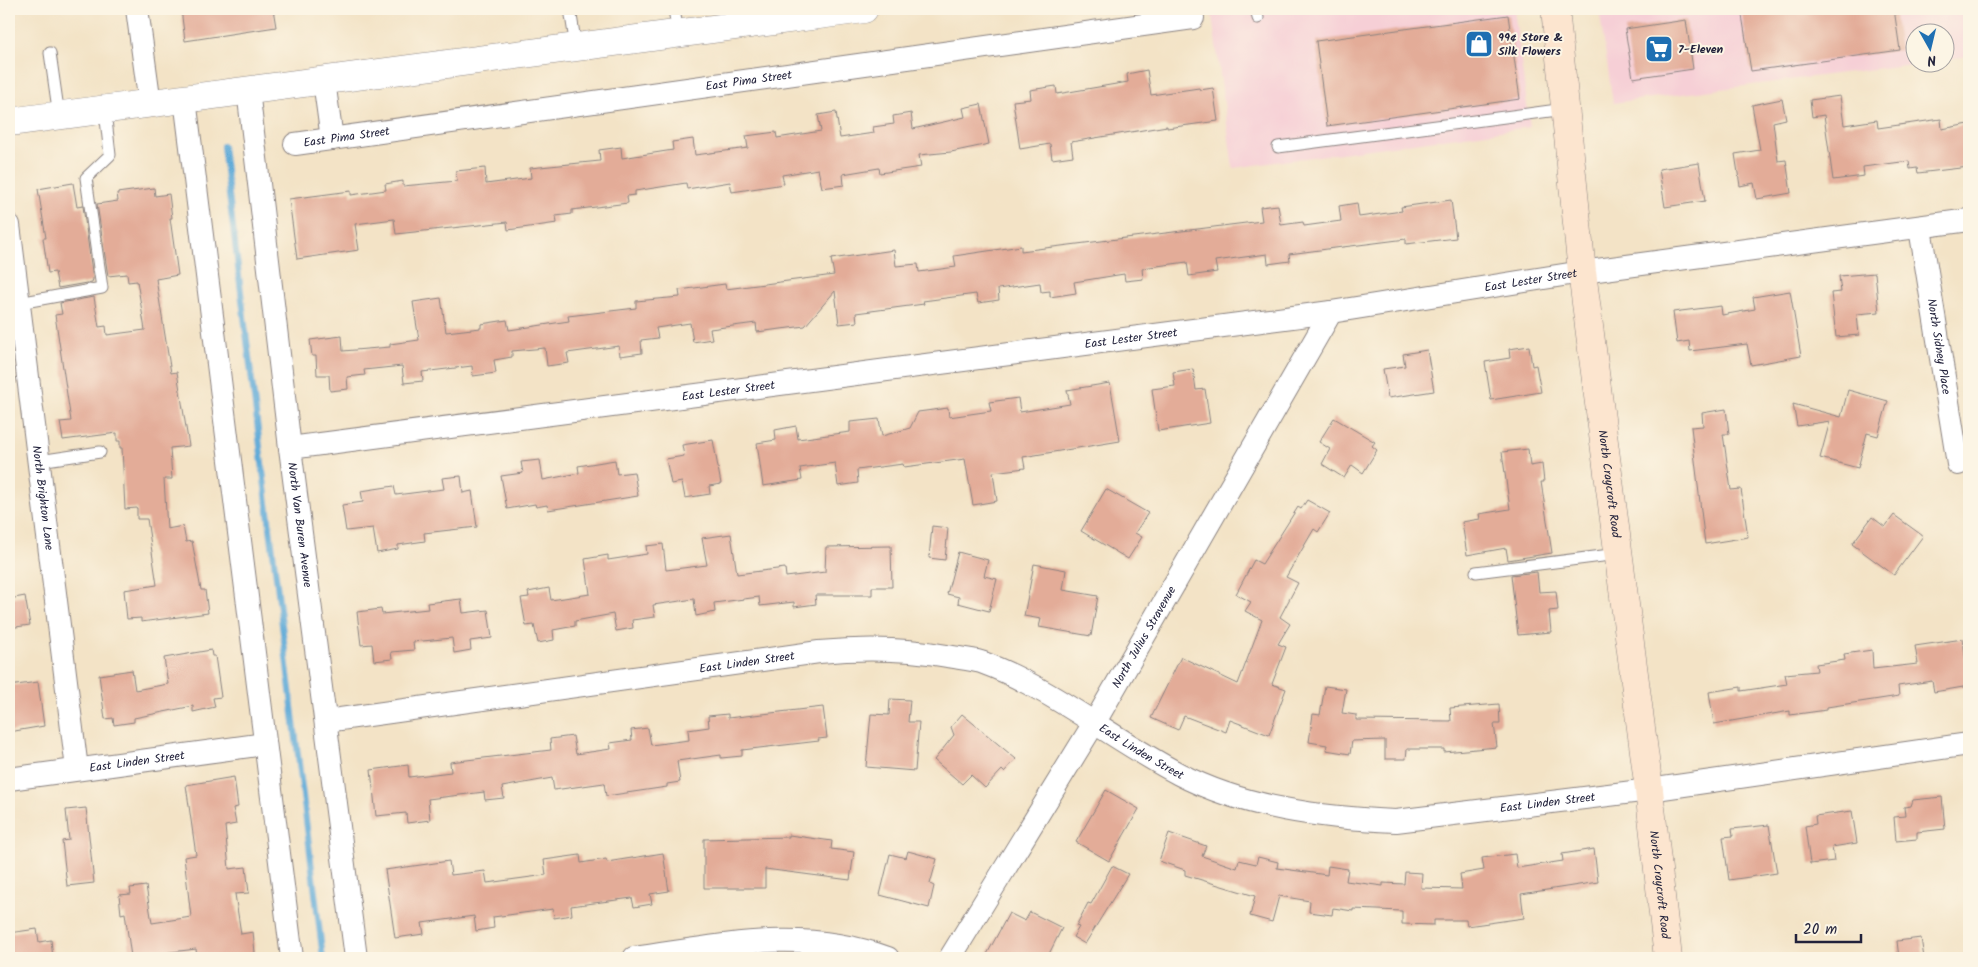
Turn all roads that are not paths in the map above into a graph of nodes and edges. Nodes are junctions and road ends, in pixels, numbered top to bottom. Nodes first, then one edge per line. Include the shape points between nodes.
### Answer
1 (137, 9) edge
2 (570, 9) edge
3 (864, 9) edge
4 (1192, 9) edge
5 (1555, 9) edge
6 (809, 12) edge
7 (676, 21) edge
8 (576, 47) junction
9 (50, 53) dead end
10 (324, 81) junction
11 (248, 90) junction
12 (185, 99) junction
13 (150, 104) junction
14 (1565, 109) junction
15 (105, 110) junction
16 (59, 116) junction
17 (9, 122) edge
18 (332, 139) junction
19 (295, 144) dead end
20 (1278, 147) dead end
21 (1969, 220) edge
22 (9, 225) edge
23 (1920, 228) junction
24 (1582, 272) junction
25 (19, 303) junction
26 (1330, 312) junction
27 (290, 448) junction
28 (100, 452) dead end
29 (39, 461) junction
30 (1958, 464) dead end
31 (1618, 554) junction
32 (1476, 572) dead end
33 (326, 721) junction
34 (1093, 724) junction
35 (264, 744) junction
36 (1969, 744) edge
37 (77, 769) junction
38 (9, 779) edge
39 (1649, 790) junction
40 (292, 958) edge
41 (356, 958) edge
42 (634, 958) edge
43 (888, 958) edge
44 (950, 958) edge
45 (1668, 958) edge

1 - 13 street
2 - 8 lane
3 - 6 street
4 - 18 street, East Pima Street via 1193,18
5 - 14 main road, North Craycroft Road
6 - 7 street
7 - 8 street
8 - 10 street
9 - 16 lane
10 - 11 street
10 - 18 street
11 - 12 street
11 - 27 street, North Van Buren Avenue
12 - 13 street
12 - 35 street
13 - 15 street
14 - 20 lane
14 - 24 main road, North Craycroft Road
15 - 16 street
15 - 25 lane via 110,155 86,178 102,288
16 - 17 street
18 - 19 street, East Pima Street
21 - 23 street, East Lester Street
22 - 25 street, North Brighton Lane
23 - 24 street, East Lester Street
23 - 30 street, North Sidney Place
24 - 26 street, East Lester Street
24 - 31 main road, North Craycroft Road
25 - 29 street, North Brighton Lane
26 - 27 street, East Lester Street
26 - 34 street, North Julius Stravenue
27 - 33 street, North Van Buren Avenue
28 - 29 lane
29 - 37 street, North Brighton Lane
31 - 32 lane
31 - 39 main road, North Craycroft Road
33 - 34 street, East Linden Street via 819,652 888,648 978,661 1041,691
33 - 41 street, North Van Buren Avenue
34 - 39 street, East Linden Street via 1180,774 1250,801 1297,812 1353,819 1396,821
34 - 44 street, North Julius Stravenue
35 - 37 street, East Linden Street
35 - 40 street
36 - 39 street, East Linden Street
37 - 38 street, East Linden Street
39 - 45 main road, North Craycroft Road
42 - 43 street via 788,939 820,941

